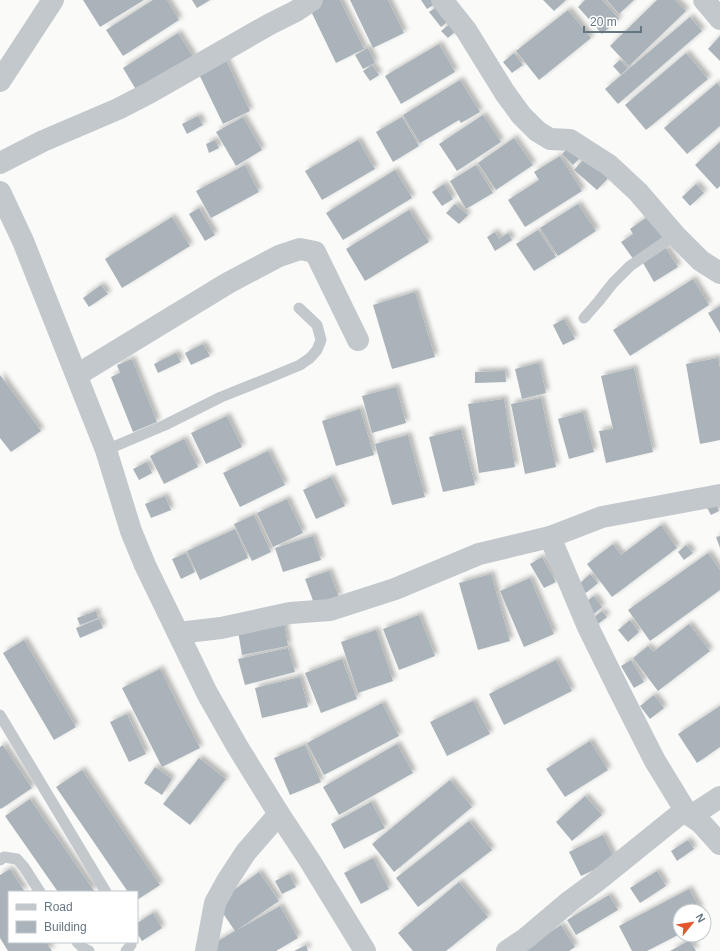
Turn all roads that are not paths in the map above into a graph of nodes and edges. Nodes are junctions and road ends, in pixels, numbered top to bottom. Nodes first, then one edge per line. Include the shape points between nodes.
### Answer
1 (52, 0) edge
2 (442, 0) edge
3 (704, 0) edge
4 (299, 4) edge
5 (720, 19) edge
6 (0, 81) edge
7 (0, 163) edge
8 (0, 192) edge
9 (675, 235) junction
10 (720, 273) edge
11 (299, 308) dead end
12 (584, 318) dead end
13 (358, 340) dead end
14 (76, 375) junction
15 (106, 450) junction
16 (720, 495) edge
17 (550, 536) junction
18 (178, 633) junction
19 (0, 715) edge
20 (720, 797) edge
21 (688, 813) junction
22 (279, 814) junction
23 (720, 844) edge
24 (0, 860) edge
25 (39, 891) edge
26 (105, 891) edge
27 (79, 943) edge
28 (89, 951) edge
29 (206, 951) edge
30 (366, 951) edge
31 (507, 951) edge

1 - 6 street
2 - 9 street via 466,30 521,115 536,131 550,139 570,140 609,164 638,192
3 - 5 street
4 - 7 street via 270,24 131,103 43,141
8 - 14 street via 23,241
9 - 10 street via 701,261
9 - 12 lane via 630,266
11 - 15 lane via 317,325 321,340 310,358 300,365 221,397
13 - 14 street via 316,252 300,249 279,256 228,283
14 - 15 street
15 - 18 street via 131,531
16 - 17 street via 602,517
17 - 18 street via 479,554 395,589 330,610 290,613 221,628
17 - 21 street via 588,627 655,761
18 - 22 street via 207,693
19 - 26 lane
20 - 21 street
21 - 23 street
21 - 31 street
22 - 29 street via 246,852 215,903
22 - 30 street
24 - 25 lane via 4,857 17,859
27 - 28 lane

